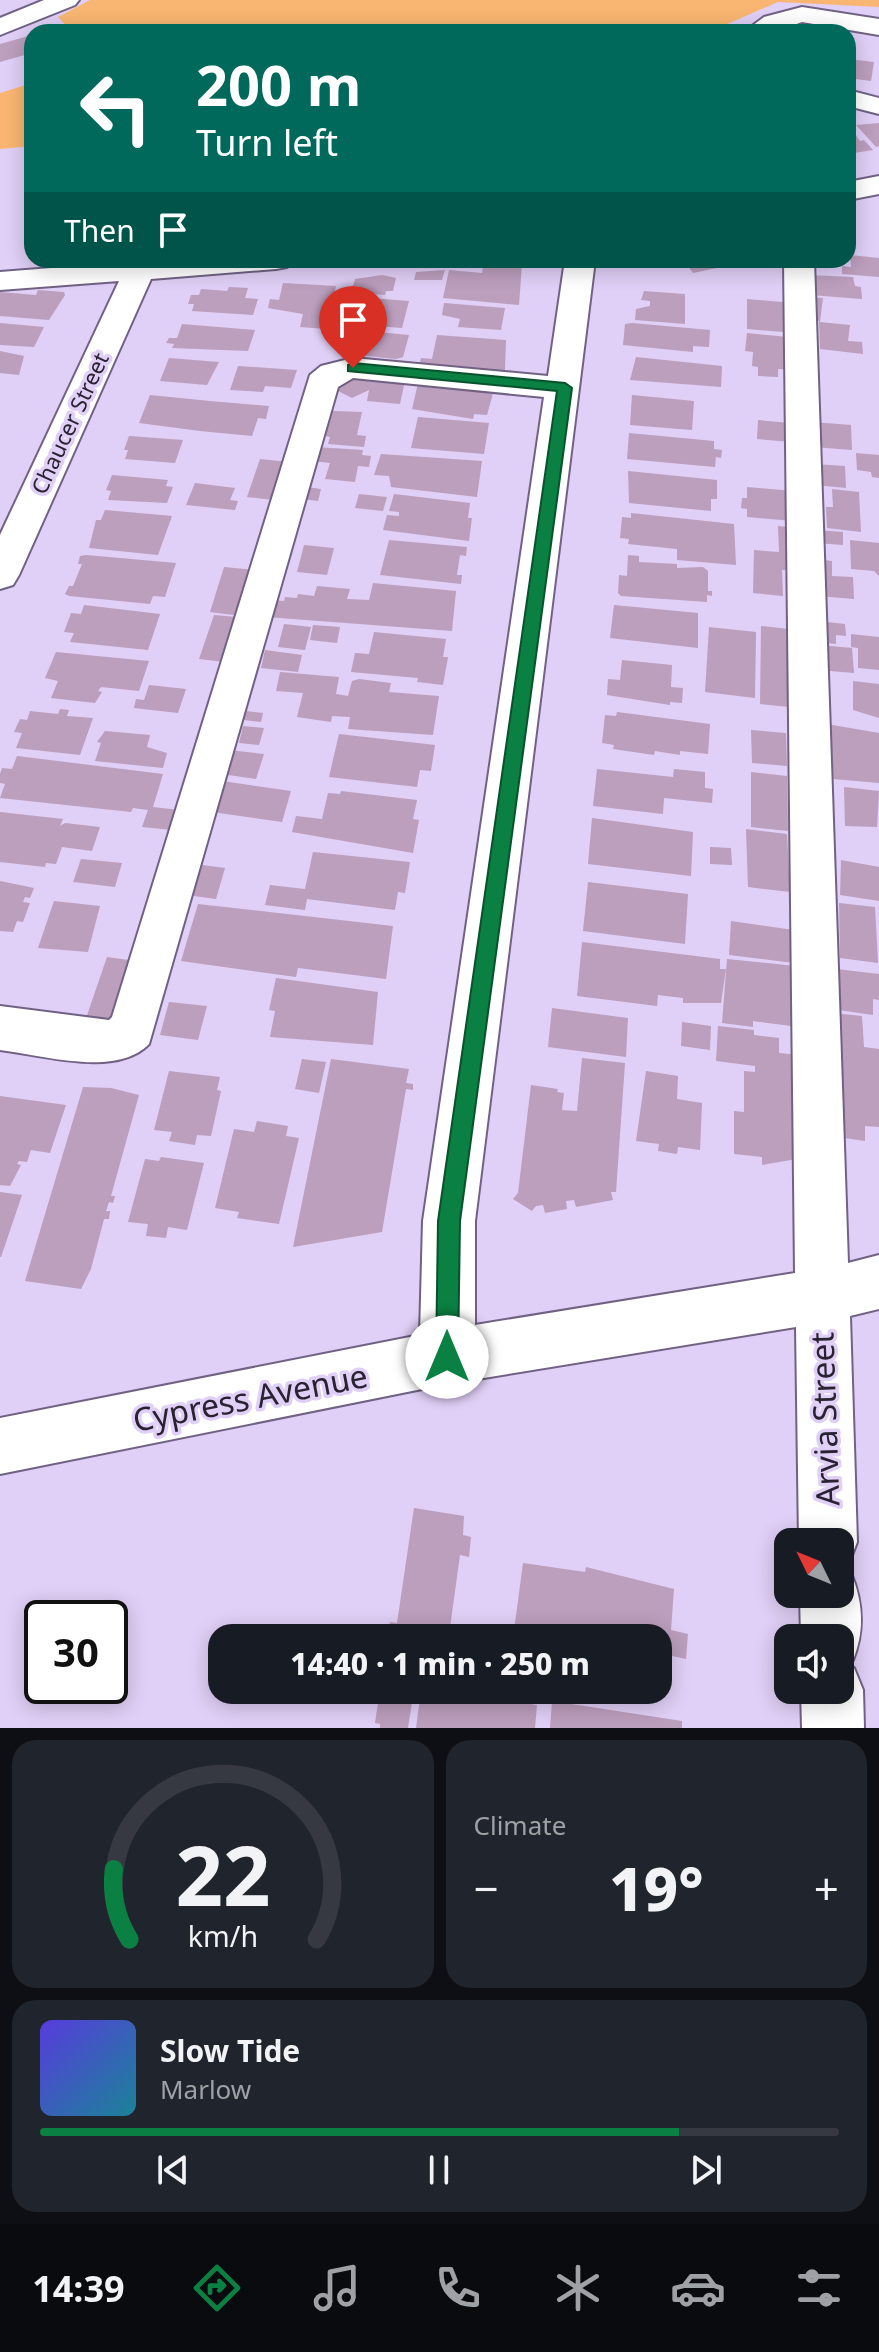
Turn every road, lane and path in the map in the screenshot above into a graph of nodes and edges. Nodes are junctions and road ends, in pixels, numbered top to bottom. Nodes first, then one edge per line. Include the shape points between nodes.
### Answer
1 (66, 0) edge
2 (768, 24) edge
3 (0, 27) edge
4 (879, 27) edge
5 (856, 100) edge
6 (879, 106) edge
7 (879, 185) edge
8 (856, 189) edge
9 (176, 268) edge
10 (579, 268) edge
11 (799, 268) edge
12 (139, 271) junction
13 (0, 281) edge
14 (565, 388) junction
15 (0, 575) edge
16 (0, 1028) edge
17 (879, 1282) edge
18 (820, 1296) junction
19 (447, 1357) junction
20 (0, 1446) edge
21 (828, 1528) edge
22 (832, 1704) edge
23 (833, 1728) edge

1 - 3 street
2 - 4 street via 799,13
5 - 6 street
7 - 8 street
9 - 12 street
10 - 14 street
11 - 18 street, Arvia Street
12 - 13 street
12 - 15 street, Chaucer Street
14 - 16 street via 353,368 333,373 322,383 132,1029 109,1042
14 - 19 street via 449,1221
17 - 18 street, Cypress Avenue
18 - 19 street, Cypress Avenue
18 - 21 street, Arvia Street
19 - 20 street, Cypress Avenue
22 - 23 street

